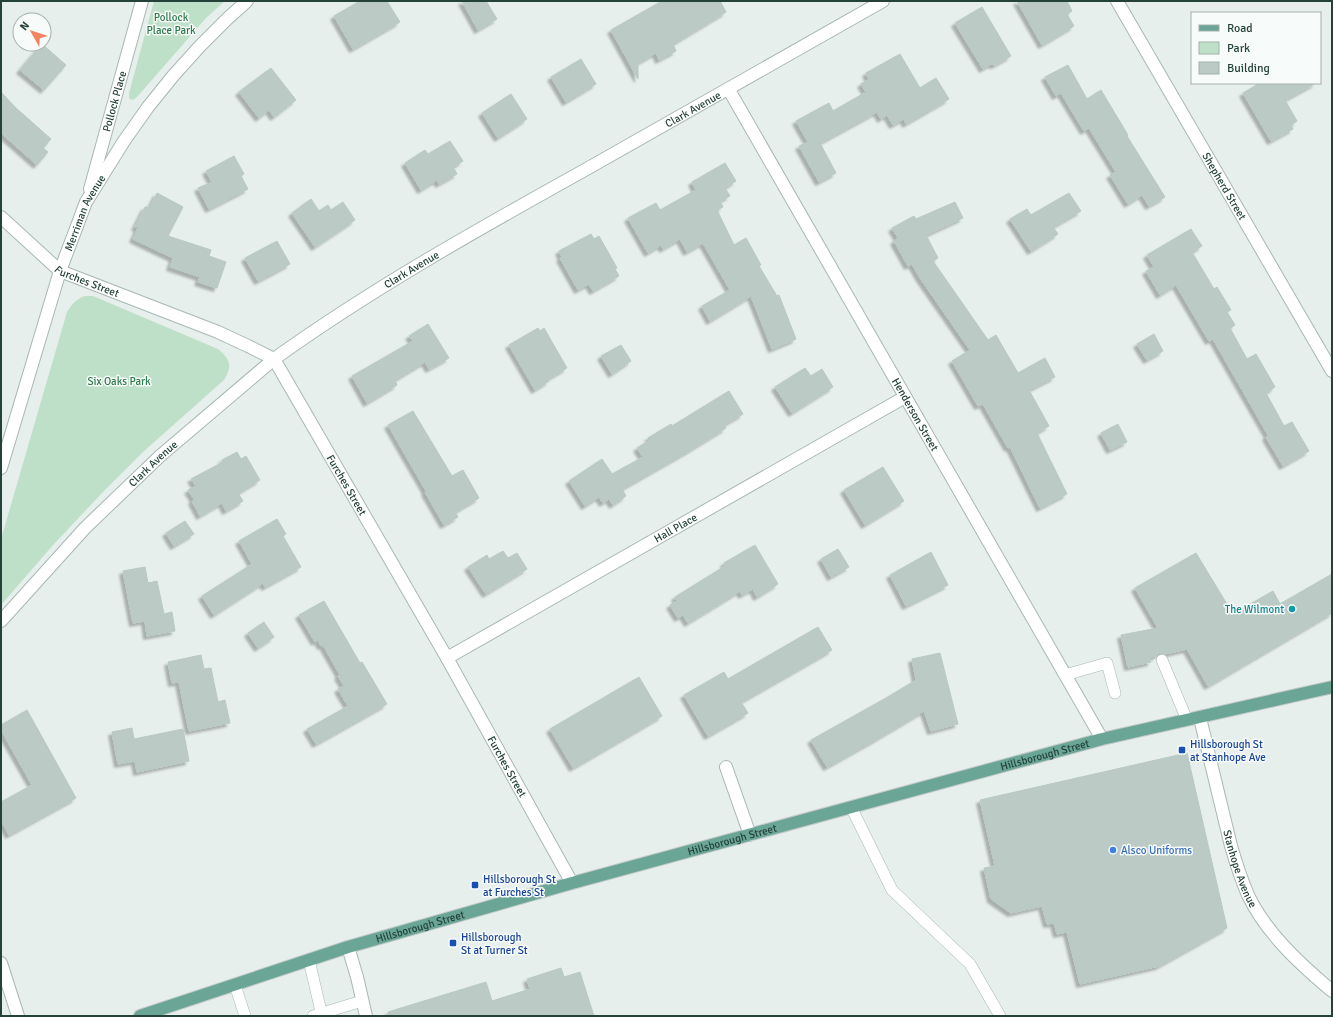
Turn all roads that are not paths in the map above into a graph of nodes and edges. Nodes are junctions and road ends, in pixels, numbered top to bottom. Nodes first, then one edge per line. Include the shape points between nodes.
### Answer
1 (142, 1) edge
2 (247, 1) edge
3 (883, 1) edge
4 (1117, 1) edge
5 (728, 90) junction
6 (86, 202) junction
7 (1, 217) edge
8 (60, 271) junction
9 (274, 359) junction
10 (1332, 371) edge
11 (905, 397) junction
12 (1, 468) edge
13 (1, 621) edge
14 (447, 658) junction
15 (1162, 660) dead end
16 (1065, 675) junction
17 (1332, 687) edge
18 (1115, 693) dead end
19 (1200, 718) junction
20 (1187, 720) junction
21 (1102, 739) junction
22 (726, 767) dead end
23 (851, 807) junction
24 (750, 835) junction
25 (572, 883) junction
26 (348, 947) junction
27 (309, 960) junction
28 (1, 963) edge
29 (235, 985) junction
30 (1332, 991) edge
31 (362, 1001) junction
32 (319, 1015) edge
33 (18, 1016) edge
34 (140, 1016) edge
35 (245, 1016) edge
36 (366, 1016) edge
37 (1000, 1016) edge

1 - 6 street, Pollock Place
2 - 6 street, Merriman Avenue via 200,46 148,107 124,140
3 - 5 street, Clark Avenue
4 - 10 street, Shepherd Street
5 - 9 street, Clark Avenue via 447,248 363,298
5 - 11 street, Henderson Street
6 - 8 street, Merriman Avenue
7 - 8 street, Furches Street
8 - 9 street, Furches Street via 218,332
8 - 12 street, Merriman Avenue
9 - 13 street, Clark Avenue via 160,456 85,528
9 - 14 street, Furches Street
11 - 14 street, Hall Place
11 - 16 street, Henderson Street
14 - 25 street, Furches Street
15 - 20 lane
16 - 18 lane via 1107,663
16 - 21 street, Henderson Street
17 - 19 main road, Hillsborough Street
19 - 20 main road, Hillsborough Street
19 - 30 street, Stanhope Avenue via 1231,846 1249,897 1284,946
20 - 21 main road, Hillsborough Street
21 - 23 main road, Hillsborough Street
22 - 24 street
23 - 24 main road, Hillsborough Street
23 - 37 lane via 892,890 970,964
24 - 25 main road, Hillsborough Street
25 - 26 main road, Hillsborough Street
26 - 27 main road, Hillsborough Street
26 - 31 street
27 - 29 main road, Hillsborough Street
27 - 32 lane
28 - 33 street
29 - 34 main road, Hillsborough Street
29 - 35 lane
31 - 32 lane
31 - 36 street

